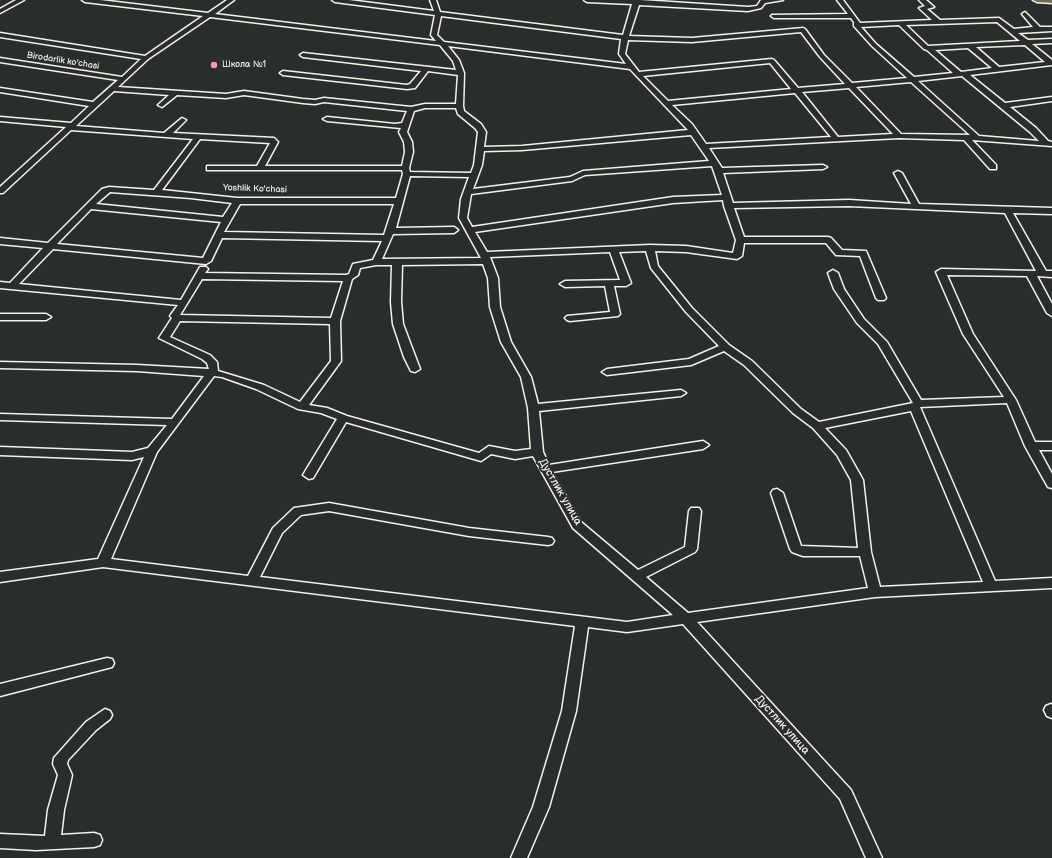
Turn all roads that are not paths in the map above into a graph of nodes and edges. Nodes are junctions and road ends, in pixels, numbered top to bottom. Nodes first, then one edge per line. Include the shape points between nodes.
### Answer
1 (21, 0) edge
2 (85, 0) edge
3 (231, 0) edge
4 (335, 0) edge
5 (433, 0) edge
6 (587, 0) edge
7 (780, 0) edge
8 (840, 0) edge
9 (922, 0) edge
10 (1037, 0) edge
11 (637, 1) edge
12 (1052, 1) edge
13 (1, 9) edge
14 (438, 14) junction
15 (1025, 14) dead end
16 (209, 15) junction
17 (774, 16) dead end
18 (852, 16) junction
19 (937, 21) junction
20 (900, 23) junction
21 (856, 25) junction
22 (1038, 29) junction
23 (1052, 29) edge
24 (1013, 31) junction
25 (0, 35) edge
26 (626, 37) junction
27 (1052, 41) edge
28 (1026, 42) junction
29 (445, 46) junction
30 (969, 46) junction
31 (929, 48) junction
32 (303, 55) dead end
33 (146, 58) junction
34 (0, 60) edge
35 (1051, 63) edge
36 (632, 67) junction
37 (997, 69) junction
38 (425, 70) junction
39 (283, 73) dead end
40 (461, 73) junction
41 (637, 74) junction
42 (962, 74) junction
43 (124, 79) junction
44 (914, 79) junction
45 (850, 85) junction
46 (113, 89) junction
47 (0, 90) edge
48 (796, 90) junction
49 (175, 93) junction
50 (1052, 99) edge
51 (665, 103) junction
52 (95, 105) junction
53 (162, 105) dead end
54 (459, 106) junction
55 (1003, 106) junction
56 (411, 109) junction
57 (0, 119) edge
58 (327, 119) dead end
59 (182, 120) dead end
60 (404, 125) junction
61 (71, 127) junction
62 (694, 132) junction
63 (166, 136) junction
64 (899, 136) junction
65 (197, 138) junction
66 (966, 138) junction
67 (977, 138) junction
68 (837, 140) junction
69 (1049, 144) edge
70 (704, 146) junction
71 (479, 149) junction
72 (714, 162) junction
73 (823, 167) dead end
74 (993, 167) dead end
75 (210, 168) dead end
76 (262, 168) junction
77 (406, 171) junction
78 (718, 171) junction
79 (898, 173) dead end
80 (475, 175) junction
81 (0, 191) edge
82 (157, 192) junction
83 (468, 192) junction
84 (725, 197) junction
85 (237, 200) junction
86 (400, 201) junction
87 (89, 206) junction
88 (728, 206) junction
89 (916, 206) junction
90 (1008, 211) junction
91 (1052, 211) edge
92 (226, 220) junction
93 (454, 230) dead end
94 (470, 230) junction
95 (219, 235) junction
96 (388, 235) junction
97 (740, 240) junction
98 (0, 241) edge
99 (49, 246) junction
100 (650, 248) junction
101 (614, 250) junction
102 (485, 258) junction
103 (206, 261) junction
104 (376, 262) junction
105 (397, 262) junction
106 (833, 273) dead end
107 (1030, 273) junction
108 (1047, 274) edge
109 (200, 276) junction
110 (348, 278) junction
111 (565, 284) dead end
112 (610, 284) junction
113 (0, 285) edge
114 (12, 286) junction
115 (881, 298) dead end
116 (184, 303) junction
117 (1052, 313) edge
118 (0, 317) edge
119 (46, 318) dead end
120 (177, 318) junction
121 (570, 318) dead end
122 (335, 321) junction
123 (725, 347) junction
124 (0, 365) edge
125 (416, 369) dead end
126 (211, 372) junction
127 (607, 372) dead end
128 (681, 393) dead end
129 (1011, 400) junction
130 (916, 405) junction
131 (302, 407) junction
132 (534, 408) junction
133 (0, 417) edge
134 (343, 418) junction
135 (174, 422) junction
136 (817, 426) junction
137 (702, 445) dead end
138 (1031, 446) junction
139 (1052, 446) edge
140 (0, 451) edge
141 (152, 451) junction
142 (537, 452) junction
143 (545, 469) junction
144 (309, 475) dead end
145 (1052, 484) edge
146 (777, 493) dead end
147 (695, 512) dead end
148 (548, 541) dead end
149 (866, 552) junction
150 (103, 563) junction
151 (638, 576) junction
152 (0, 577) edge
153 (252, 580) junction
154 (1052, 583) edge
155 (991, 586) junction
156 (875, 592) junction
157 (685, 618) junction
158 (582, 622) junction
159 (107, 663) dead end
160 (0, 690) edge
161 (105, 715) dead end
162 (94, 840) dead end
163 (0, 841) edge
164 (52, 842) junction
165 (519, 858) edge
166 (874, 858) edge

1 - 13 street
2 - 16 street
3 - 16 street
4 - 14 street
5 - 14 street
6 - 11 street
7 - 11 street via 763,1 759,7 748,9
8 - 18 street
9 - 19 street via 931,7 922,8
10 - 12 main road
11 - 26 street
14 - 26 street
14 - 29 street via 434,35
15 - 22 street
16 - 29 street
16 - 33 street
17 - 18 street
18 - 21 street
19 - 20 street
19 - 24 street via 999,20
20 - 21 street
20 - 31 street
21 - 44 street via 874,45
22 - 23 street
22 - 24 street
24 - 28 street
25 - 33 street
26 - 36 street via 622,54
26 - 45 street via 692,40 803,30 822,56
27 - 28 street
28 - 30 street
28 - 35 street
29 - 36 street
29 - 40 street via 456,60
30 - 31 street
30 - 37 street
31 - 42 street
32 - 38 street
33 - 43 street
34 - 43 street, Birodarlik ko'chasi
35 - 37 street
36 - 41 street
37 - 42 street
38 - 39 street via 412,86 407,87
38 - 40 street
40 - 54 street
41 - 48 street via 772,61
41 - 51 street
42 - 44 street
42 - 55 street
43 - 46 street
44 - 45 street
44 - 67 street
45 - 48 street
45 - 64 street
46 - 49 street
46 - 52 street
47 - 52 street
48 - 51 street
48 - 68 street
49 - 53 street
49 - 56 street via 226,96 244,93 303,101 324,100
50 - 55 street
51 - 62 street
52 - 61 street
54 - 56 street via 425,106
54 - 71 street, Дустлик улица via 461,112 482,132
55 - 69 street
56 - 60 street
57 - 61 street
58 - 60 street
59 - 63 street
60 - 77 street via 403,132 409,152
61 - 63 street
61 - 81 street
62 - 70 street
62 - 71 street via 522,148
63 - 65 street
64 - 66 street
64 - 68 street
65 - 76 street via 271,140 274,142 261,165
65 - 82 street
66 - 67 street
66 - 74 street
67 - 69 street
68 - 70 street
70 - 72 street
71 - 80 street, Дустлик улица
72 - 78 street
72 - 83 street via 583,173 572,180
73 - 78 street
75 - 76 street
76 - 77 street
77 - 80 street
77 - 86 street
78 - 84 street
79 - 89 street
80 - 83 street, Дустлик улица
82 - 85 street, Yoshlik Ko'chasi
82 - 87 street, Yoshlik Ko'chasi via 110,189 104,191
83 - 94 street, Дустлик улица via 463,218
84 - 88 street
84 - 94 street via 673,200
85 - 86 street, Yoshlik Ko'chasi
85 - 92 street
86 - 96 street
87 - 92 street
87 - 99 street
88 - 89 street via 850,203
88 - 97 street
89 - 90 street
90 - 91 street
90 - 108 street
92 - 95 street
93 - 96 street
94 - 102 street, Дустлик улица
95 - 96 street
95 - 103 street
96 - 104 street
97 - 100 street via 737,256 686,249
97 - 115 street via 828,240 839,253 863,253
98 - 99 street
99 - 103 street
99 - 114 street
100 - 101 street
100 - 123 street via 654,266 689,310
101 - 102 street
101 - 112 street via 626,283
102 - 105 street
102 - 132 street, Дустлик улица via 493,278 495,307 506,342 526,377
103 - 109 street
104 - 105 street
104 - 110 street via 356,266 353,275
105 - 125 street via 398,324 409,357
106 - 130 street via 843,296 860,321 882,342
107 - 108 street
107 - 117 street
107 - 129 street via 941,272 968,334
109 - 110 street
109 - 116 street
110 - 122 street
111 - 112 street
112 - 121 street via 615,314
113 - 114 street
114 - 116 street
116 - 120 street via 175,316
118 - 119 street
120 - 122 street
120 - 126 street via 164,338 206,357 214,366
122 - 131 street via 336,361
123 - 127 street via 691,362
123 - 136 street via 748,363
124 - 126 street
126 - 131 street via 260,387
126 - 135 street
128 - 132 street
129 - 130 street
129 - 138 street
130 - 136 street
130 - 155 street
131 - 134 street via 323,410
132 - 142 street, Дустлик улица
133 - 135 street
134 - 142 street via 480,457 489,450 516,455
134 - 144 street
135 - 141 street
136 - 149 street via 842,453 857,480
137 - 143 street
138 - 139 street
138 - 145 street
140 - 141 street via 132,456
141 - 150 street
142 - 143 street, Дустлик улица
143 - 151 street, Дустлик улица via 577,525
146 - 149 street via 796,548 803,552
147 - 151 street via 691,549
148 - 153 street via 469,532 336,508 298,511 277,531
149 - 156 street
150 - 152 street
150 - 153 street
151 - 157 street, Дустлик улица
153 - 158 street
154 - 155 street
155 - 156 street
156 - 157 street
157 - 158 street via 627,627
157 - 166 street, Дустлик улица via 846,796
158 - 165 street via 569,711 541,807
159 - 160 street
161 - 164 street via 61,758 60,764 65,775 56,810
162 - 164 street
163 - 164 street

